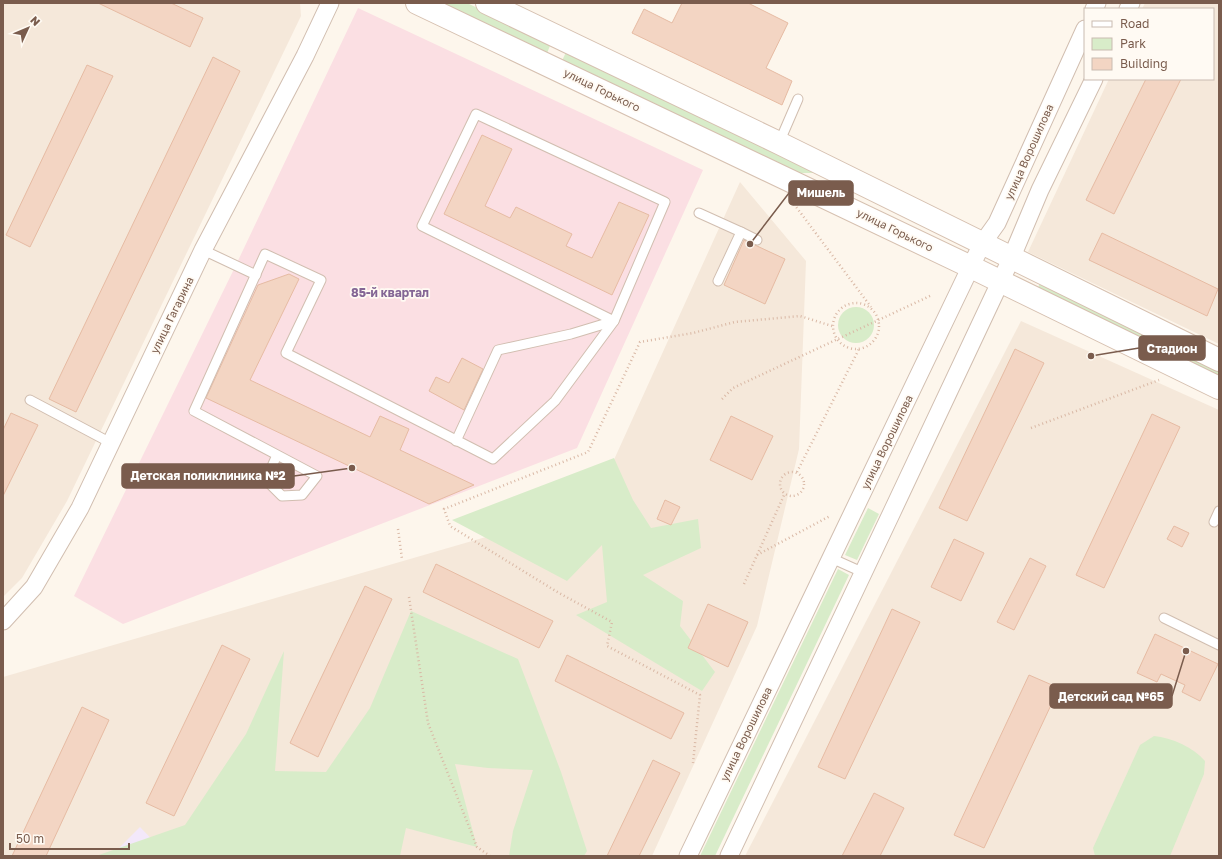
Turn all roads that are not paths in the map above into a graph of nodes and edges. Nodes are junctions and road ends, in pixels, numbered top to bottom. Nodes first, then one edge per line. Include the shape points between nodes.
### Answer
1 (330, 3) edge
2 (417, 3) edge
3 (487, 3) edge
4 (1084, 30) edge
5 (552, 33) junction
6 (538, 59) junction
7 (1094, 80) edge
8 (798, 99) dead end
9 (779, 143) junction
10 (699, 213) dead end
11 (741, 232) junction
12 (757, 240) dead end
13 (982, 244) junction
14 (203, 250) junction
15 (1011, 259) junction
16 (971, 267) junction
17 (256, 275) junction
18 (718, 281) dead end
19 (1000, 281) junction
20 (614, 321) junction
21 (1219, 360) edge
22 (1219, 388) edge
23 (30, 400) dead end
24 (456, 441) junction
25 (111, 443) junction
26 (277, 455) junction
27 (1219, 511) edge
28 (1214, 522) dead end
29 (831, 558) junction
30 (862, 572) junction
31 (1164, 618) dead end
32 (3, 621) edge
33 (1219, 645) edge
34 (688, 856) edge
35 (729, 856) edge

1 - 14 street, улица Гагарина via 305,56
2 - 6 main road, улица Горького
3 - 5 main road
4 - 13 street, улица Ворошилова via 997,223
5 - 6 main road via 559,44 557,58 550,62
5 - 9 main road
6 - 16 main road, улица Горького
7 - 15 street via 1040,190
8 - 9 lane
9 - 13 main road
10 - 11 lane
11 - 12 lane
11 - 18 lane
13 - 15 main road
13 - 16 street, улица Ворошилова
14 - 17 lane
14 - 25 street, улица Гагарина
15 - 19 street
15 - 21 main road
16 - 19 main road, улица Горького
16 - 29 street, улица Ворошилова
17 - 24 lane via 265,254 321,280 286,353
17 - 26 lane via 194,411
19 - 22 main road, улица Горького
19 - 30 street
20 - 20 lane via 665,202 476,114 422,226
20 - 24 lane via 571,334 498,350
20 - 24 lane via 555,401 493,459
23 - 25 lane
25 - 32 street, улица Гагарина via 80,508 34,586
26 - 26 lane via 317,476 302,495 282,496 266,480
27 - 28 lane
29 - 30 lane
29 - 34 street, улица Ворошилова
30 - 35 street
31 - 33 lane

